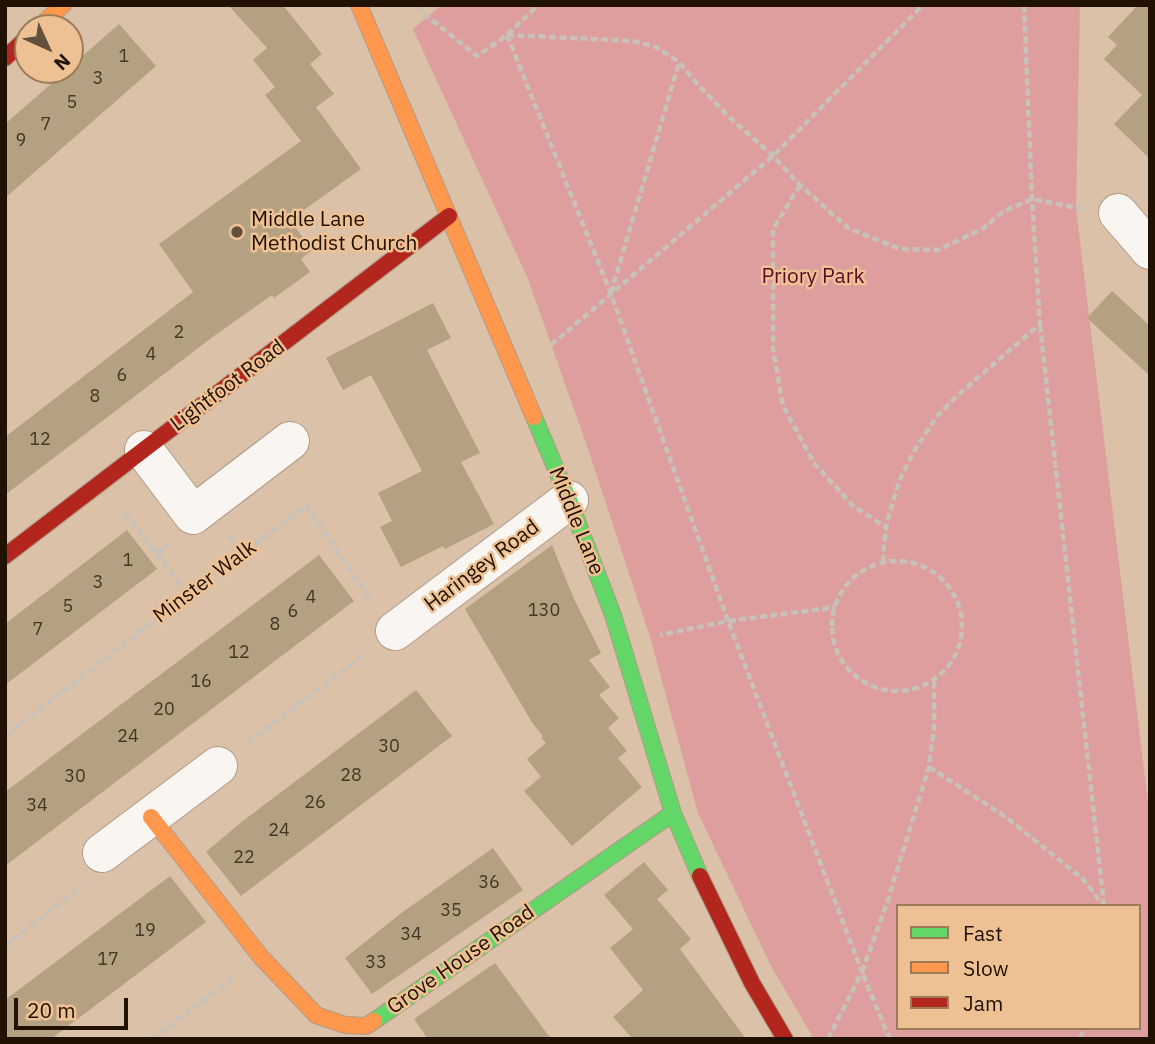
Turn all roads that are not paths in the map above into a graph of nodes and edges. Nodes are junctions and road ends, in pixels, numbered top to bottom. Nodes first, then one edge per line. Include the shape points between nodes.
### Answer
1 (359, 5) edge
2 (1118, 213) road end
3 (449, 216) junction
4 (1150, 250) edge
5 (289, 441) dead end
6 (144, 450) junction
7 (569, 500) junction
8 (5, 556) edge
9 (386, 620) road end
10 (218, 766) road end
11 (673, 813) junction
12 (151, 817) junction
13 (102, 853) road end
14 (370, 1032) edge
15 (785, 1039) edge

1 - 3 street, Middle Lane
2 - 4 street
3 - 6 street, Lightfoot Road
3 - 7 street, Middle Lane
5 - 6 street via 193,515
6 - 8 street, Lightfoot Road
7 - 9 street, Haringey Road
7 - 11 street, Middle Lane via 613,615
10 - 12 street
11 - 14 street, Grove House Road
11 - 15 street, Middle Lane via 752,983
12 - 13 street
12 - 14 street, Grove House Road via 261,957 316,1015

